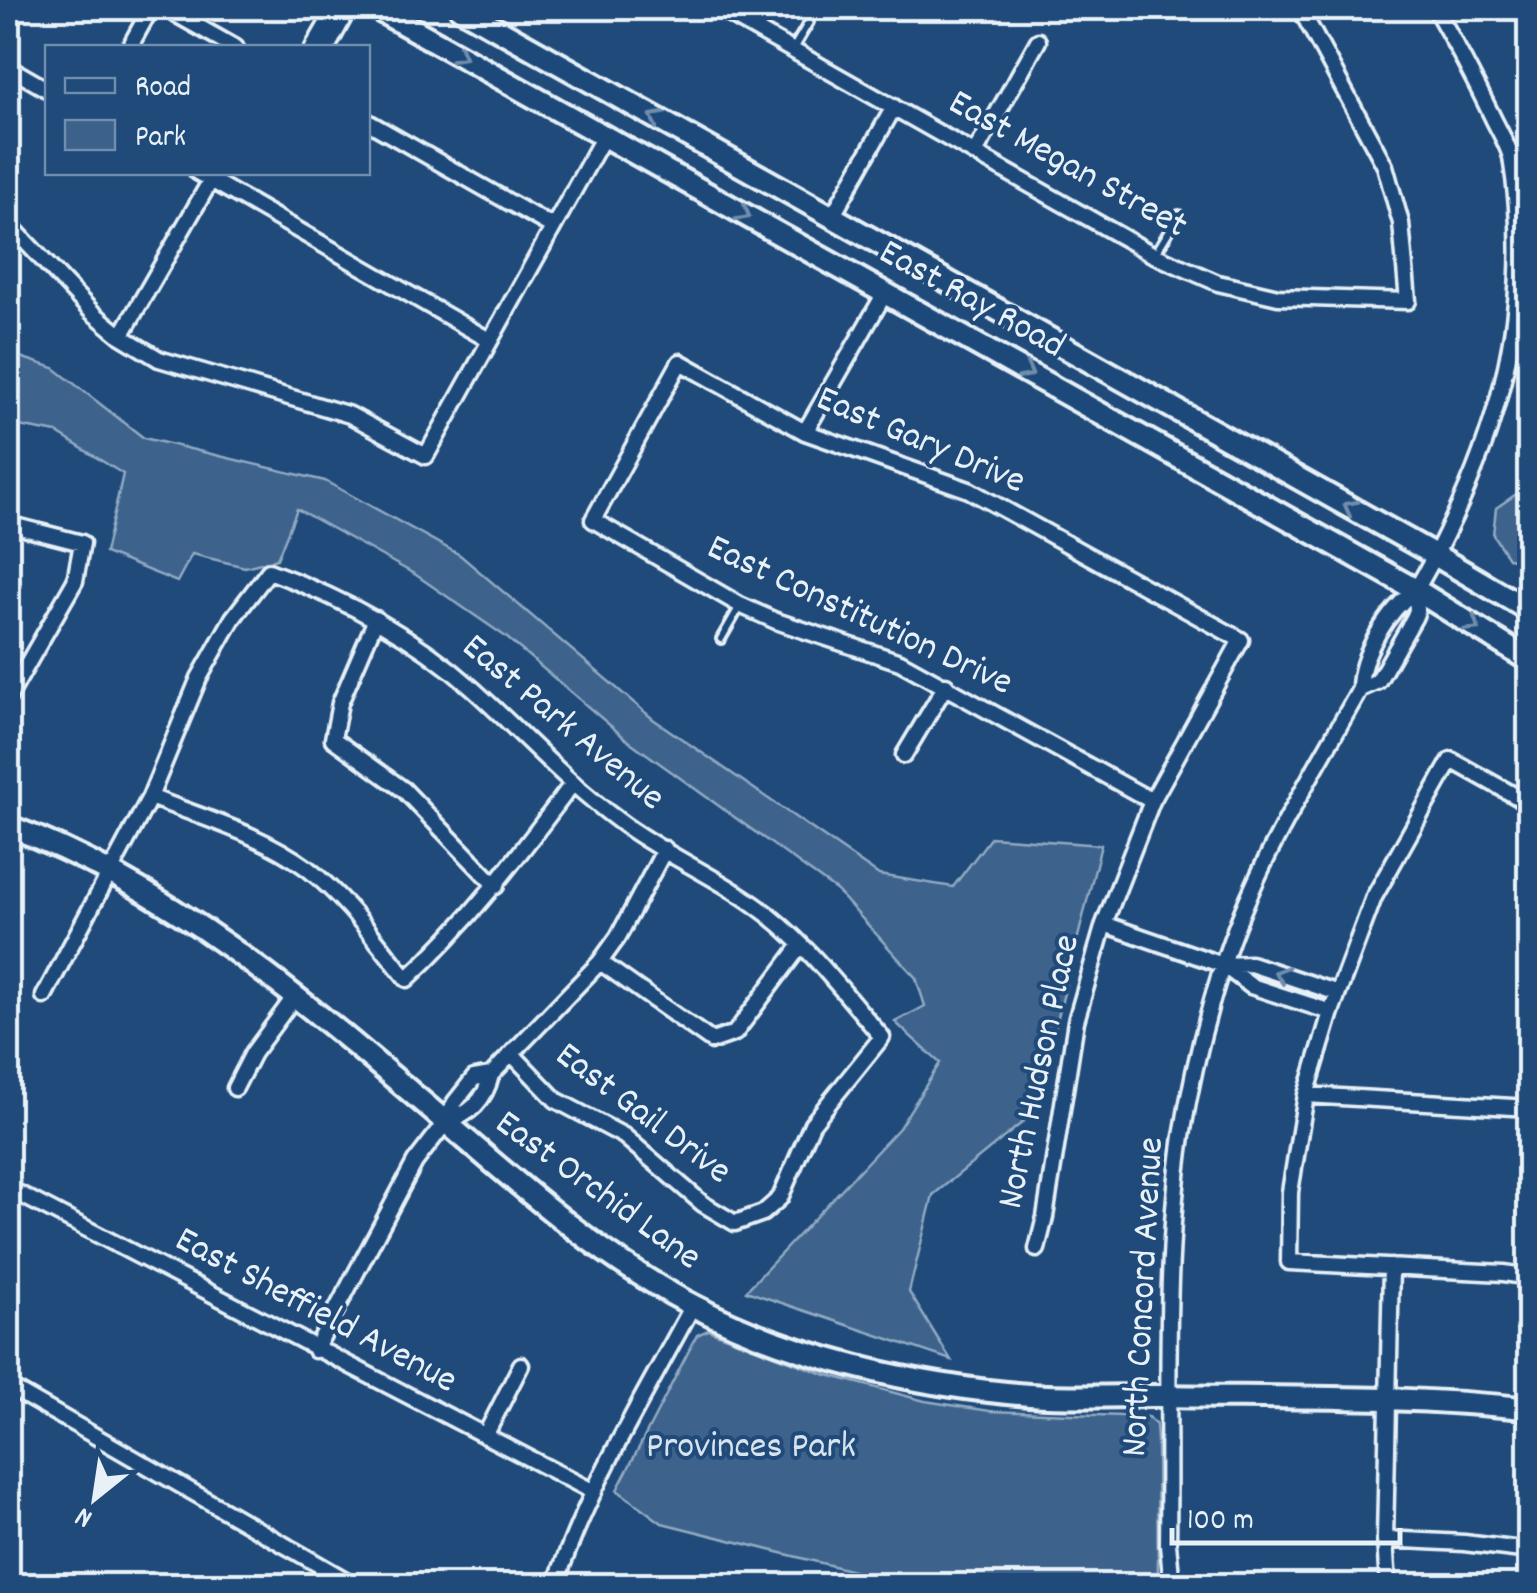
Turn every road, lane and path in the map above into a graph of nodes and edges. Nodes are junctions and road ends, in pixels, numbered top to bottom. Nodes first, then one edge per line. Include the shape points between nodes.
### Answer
1 (152, 8) edge
2 (165, 8) edge
3 (336, 8) edge
4 (349, 8) edge
5 (375, 8) edge
6 (460, 8) edge
7 (718, 8) edge
8 (1300, 8) edge
9 (1435, 8) edge
10 (808, 22) dead end
11 (1038, 40) dead end
12 (131, 45) edge
13 (231, 45) edge
14 (315, 45) edge
15 (330, 45) edge
16 (793, 50) junction
17 (8, 67) edge
18 (45, 88) edge
19 (894, 107) junction
20 (370, 123) edge
21 (604, 136) junction
22 (975, 153) junction
23 (204, 176) edge
24 (1178, 215) dead end
25 (832, 218) junction
26 (8, 223) edge
27 (553, 227) junction
28 (1154, 255) junction
29 (884, 292) junction
30 (1528, 298) edge
31 (121, 336) junction
32 (489, 340) junction
33 (805, 432) junction
34 (593, 520) joint
35 (8, 524) edge
36 (1435, 555) junction
37 (1416, 590) junction
38 (740, 604) junction
39 (1530, 612) edge
40 (376, 619) junction
41 (721, 640) dead end
42 (1242, 640) joint
43 (1530, 661) edge
44 (946, 686) junction
45 (1360, 689) junction
46 (8, 698) edge
47 (904, 754) dead end
48 (572, 783) junction
49 (150, 797) junction
50 (1152, 801) junction
51 (1530, 804) edge
52 (8, 826) edge
53 (665, 849) junction
54 (110, 872) junction
55 (496, 886) junction
56 (1104, 924) junction
57 (801, 944) junction
58 (600, 962) junction
59 (1222, 965) junction
60 (1338, 993) junction
61 (44, 996) dead end
62 (295, 996) junction
63 (1331, 1012) junction
64 (513, 1054) junction
65 (236, 1088) dead end
66 (1306, 1095) junction
67 (1530, 1108) edge
68 (446, 1122) junction
69 (8, 1188) edge
70 (735, 1223) joint
71 (1036, 1249) dead end
72 (1391, 1267) junction
73 (1530, 1277) edge
74 (693, 1306) junction
75 (315, 1350) junction
76 (521, 1365) dead end
77 (8, 1386) edge
78 (1170, 1396) junction
79 (1388, 1400) junction
80 (1530, 1409) edge
81 (485, 1436) junction
82 (594, 1492) junction
83 (1385, 1539) junction
84 (1530, 1551) edge
85 (356, 1586) edge
86 (555, 1586) edge
87 (1172, 1586) edge
88 (1388, 1586) edge

1 - 12 street
2 - 13 street
3 - 14 street
4 - 15 street
5 -> 21 main road, East Ray Road
25 -> 6 main road, East Ray Road
7 - 16 street, East Megan Street
8 - 28 street, East Megan Street via 1385,166 1401,223 1408,301 1278,297 1218,283
9 - 30 street, North Concord Avenue via 1510,154 1525,227
10 - 16 lane
11 - 22 street
16 - 19 street, East Megan Street
17 - 18 street
19 - 22 street, East Megan Street
19 - 25 street
20 - 27 street
21 - 27 street
21 -> 29 main road, East Ray Road
22 - 28 street, East Megan Street
23 - 31 street
23 - 32 street
24 - 28 lane
36 -> 25 main road, East Ray Road
26 - 31 street
27 - 32 street
29 - 33 street
29 -> 37 main road, East Ray Road
30 - 36 street, North Concord Avenue via 1506,398 1478,473
31 - 32 street via 159,359 350,415 426,456
33 - 34 street, East Gary Drive via 680,362
33 - 42 street, East Gary Drive via 969,490
34 - 38 street, East Constitution Drive
35 - 46 street via 82,544 75,582
36 - 37 street, North Concord Avenue
36 - 39 main road, East Ray Road
37 -> 43 main road, East Ray Road
37 - 45 street, North Concord Avenue via 1398,602 1360,669
37 - 45 street, North Concord Avenue via 1417,611 1378,681
38 - 41 lane
38 - 44 street, East Constitution Drive via 900,662
40 - 48 street, East Park Avenue via 469,685
40 - 49 street, East Park Avenue via 268,572 198,678
40 - 55 street via 340,703 333,739 404,790
42 - 50 street, North Hudson Place
44 - 47 street
44 - 50 street, East Constitution Drive
45 - 59 street, North Concord Avenue via 1252,890
48 - 53 street, East Park Avenue
48 - 55 street
49 - 54 street
49 - 55 street via 268,844 308,869 407,978
50 - 56 street, North Hudson Place
51 - 60 street via 1451,760 1374,898
52 - 54 main road, East Orchid Lane
53 - 57 street, East Park Avenue via 757,906
53 - 58 street
54 - 61 street
54 - 62 main road, East Orchid Lane via 209,930
56 - 59 street
56 - 71 street, North Hudson Place via 1076,1021
57 - 58 street via 735,1033 712,1042
57 - 70 street, East Park Avenue via 882,1037 812,1124 780,1198 762,1214
58 - 64 street
60 -> 59 street via 1251,964
59 - 63 street via 1251,986
59 - 78 street, North Concord Avenue via 1182,1137
60 - 63 street
62 - 65 street
62 - 68 main road, East Orchid Lane
63 - 66 street
64 - 68 street via 491,1075 474,1078
64 - 70 street, East Gail Drive via 556,1100 624,1136 702,1204
66 - 67 street
66 - 72 street via 1290,1192 1289,1262
68 - 74 main road, East Orchid Lane via 585,1237
68 - 75 street via 415,1162
69 - 75 street, East Sheffield Avenue
72 - 73 street
72 - 79 street
74 - 78 main road, East Orchid Lane via 838,1360 945,1384 1030,1395
74 - 82 street
75 - 81 street, East Sheffield Avenue
76 - 81 street
77 - 85 street
78 - 79 main road, East Orchid Lane
78 - 87 street, North Concord Avenue
79 - 80 main road, East Orchid Lane
79 - 83 street
81 - 82 street, East Sheffield Avenue
82 - 86 street
83 - 84 street
83 - 88 street

